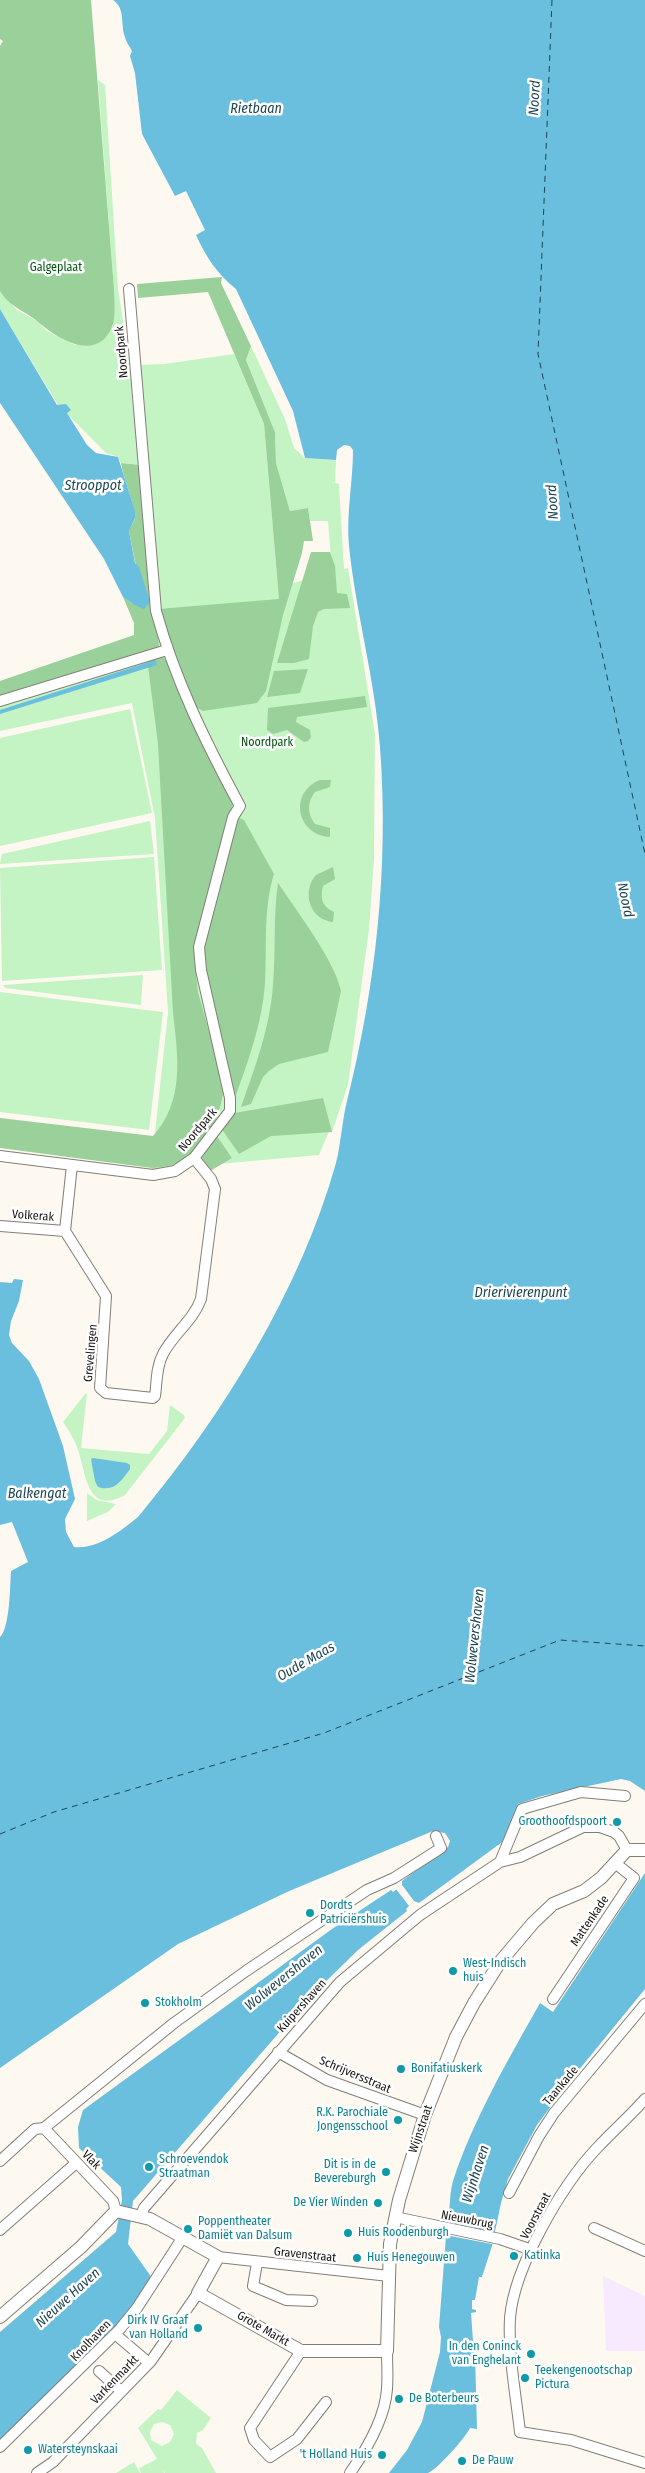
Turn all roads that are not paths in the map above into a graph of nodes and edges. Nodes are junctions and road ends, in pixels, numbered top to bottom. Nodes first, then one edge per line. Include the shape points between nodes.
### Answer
1 (129, 290) dead end
2 (167, 650) junction
3 (0, 701) edge
4 (0, 1156) edge
5 (194, 1158) junction
6 (72, 1165) junction
7 (0, 1226) edge
8 (65, 1231) junction
9 (625, 1796) dead end
10 (436, 1836) dead end
11 (627, 1850) junction
12 (645, 1850) edge
13 (500, 1862) junction
14 (614, 1863) junction
15 (553, 1999) dead end
16 (645, 2004) edge
17 (278, 2052) junction
18 (645, 2099) edge
19 (425, 2115) junction
20 (44, 2128) junction
21 (0, 2161) edge
22 (76, 2163) junction
23 (509, 2193) dead end
24 (118, 2211) junction
25 (137, 2215) junction
26 (396, 2217) junction
27 (594, 2228) dead end
28 (0, 2230) edge
29 (183, 2237) junction
30 (532, 2250) junction
31 (643, 2250) edge
32 (218, 2257) junction
33 (257, 2263) junction
34 (389, 2276) junction
35 (198, 2293) junction
36 (312, 2301) dead end
37 (2, 2313) edge
38 (116, 2334) junction
39 (301, 2351) junction
40 (387, 2351) junction
41 (149, 2363) junction
42 (99, 2371) dead end
43 (121, 2391) junction
44 (326, 2402) dead end
45 (0, 2447) edge
46 (645, 2463) edge
47 (37, 2473) edge
48 (350, 2473) edge

1 - 2 street, Noordpark via 156,611
2 - 3 street
2 - 5 street, Noordpark via 194,716 240,806 233,817 199,947 230,1111
4 - 6 street, Noordpark
5 - 6 street, Noordpark via 175,1171 164,1174
5 - 8 street, Grevelingen via 215,1188 201,1300 163,1354 153,1398 106,1393 100,1388 106,1296
6 - 8 street
7 - 8 street, Volkerak
9 - 13 street via 581,1792 522,1809
10 - 20 street via 441,1848 394,1878 367,1890 246,1971 174,2023
11 - 12 street
11 - 13 street, Kuipershaven via 614,1832 588,1826 520,1857
11 - 14 street, Wijnstraat
13 - 17 street, Kuipershaven via 420,1915 340,1982
14 - 15 street, Mattenkade via 634,1878
14 - 19 street, Wijnstraat via 584,1891 553,1904 500,1962 456,2038
16 - 23 street, Taankade via 554,2113
17 - 19 street, Schrijversstraat via 327,2080
17 - 25 street, Kuipershaven
18 - 30 street, Voorstraat via 596,2148 573,2177
19 - 26 street, Wijnstraat
20 - 21 street via 35,2129
20 - 22 street, Vlak
22 - 24 street, Vlak via 113,2201
22 - 28 street
24 - 25 street
24 - 37 street via 81,2247
25 - 29 street
26 - 30 street, Nieuwbrug via 500,2239
26 - 34 street, Wijnstraat via 390,2244
27 - 31 street
29 - 32 street
29 - 38 street, Knolhaven via 138,2308
30 - 46 street, Voorstraat via 518,2284 510,2320 520,2432 571,2440
32 - 33 street, Gravenstraat
32 - 35 street
33 - 34 street, Gravenstraat
33 - 36 street via 253,2286 286,2300
34 - 40 street, Wijnstraat
35 - 39 street, Grote Markt
35 - 41 street, Varkenmarkt
38 - 41 street
38 - 45 street, Knolhaven
39 - 40 street
39 - 44 street, Grote Markt via 250,2428 254,2440 270,2457 297,2439
40 - 48 street, Wijnstraat via 387,2391 383,2409 362,2456
41 - 43 street, Varkenmarkt
42 - 43 street
43 - 47 street, Varkenmarkt via 54,2462

